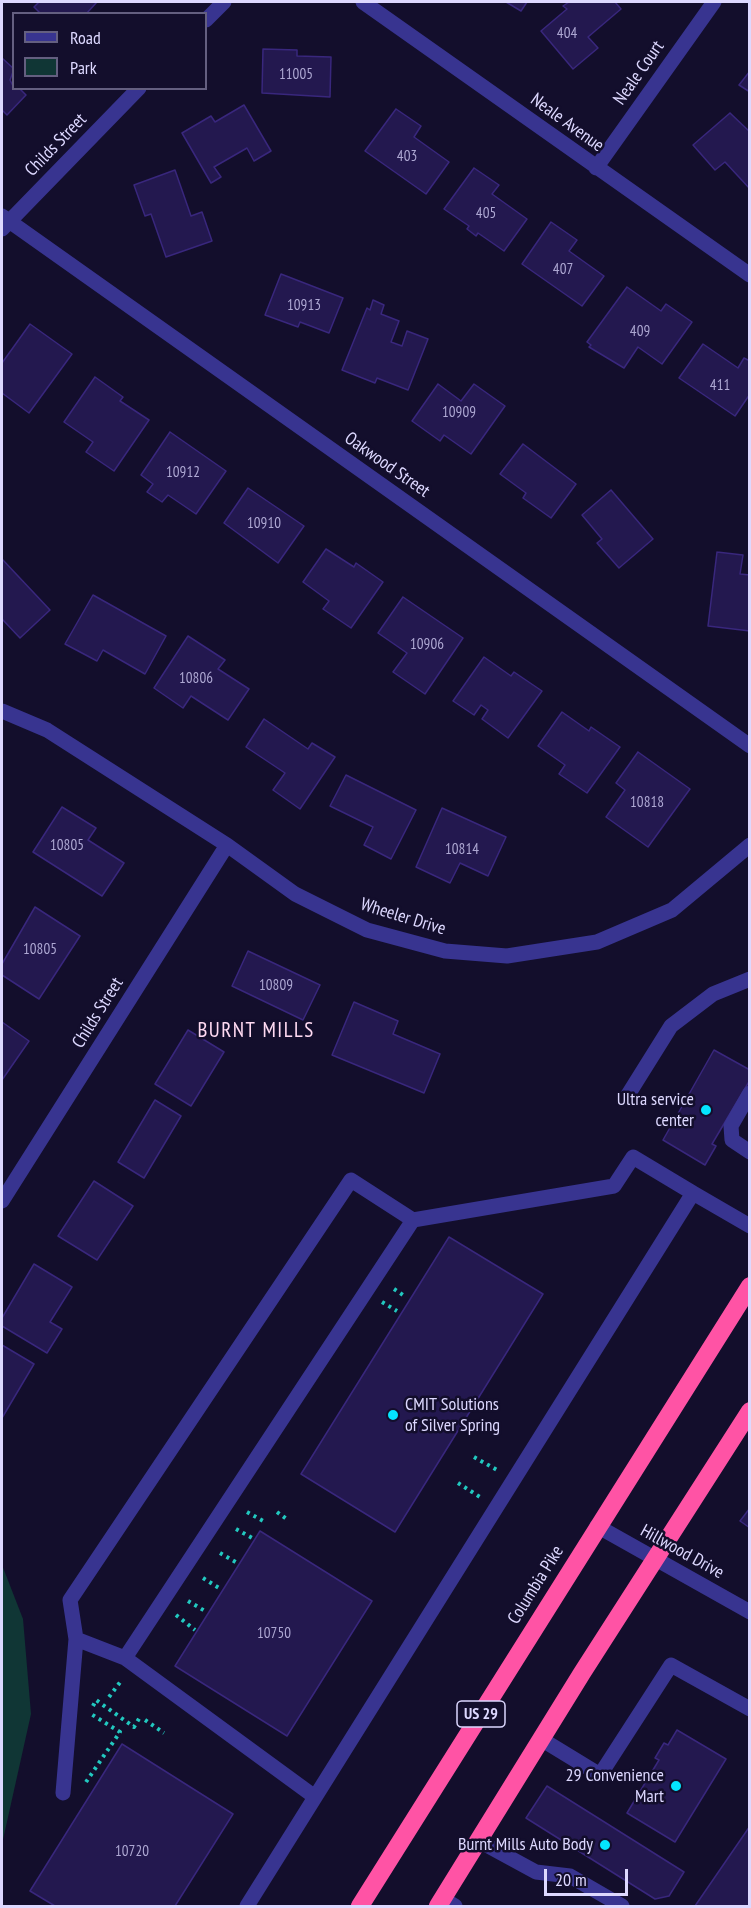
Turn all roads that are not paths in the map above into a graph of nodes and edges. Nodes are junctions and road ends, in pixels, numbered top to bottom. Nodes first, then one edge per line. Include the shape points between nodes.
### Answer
1 (224, 2) edge
2 (363, 2) edge
3 (714, 2) edge
4 (207, 19) edge
5 (137, 90) edge
6 (596, 168) junction
7 (4, 222) edge
8 (750, 275) edge
9 (2, 711) edge
10 (750, 746) edge
11 (227, 845) junction
12 (750, 845) edge
13 (750, 979) edge
14 (750, 1093) edge
15 (626, 1098) dead end
16 (750, 1152) edge
17 (693, 1193) junction
18 (2, 1201) edge
19 (413, 1220) junction
20 (750, 1226) edge
21 (750, 1286) edge
22 (750, 1411) edge
23 (597, 1526) junction
24 (655, 1560) junction
25 (750, 1612) edge
26 (76, 1639) junction
27 (125, 1658) junction
28 (750, 1709) edge
29 (541, 1739) junction
30 (63, 1793) dead end
31 (315, 1797) junction
32 (479, 1841) junction
33 (446, 1904) edge
34 (247, 1906) edge
35 (360, 1906) edge
36 (622, 1906) edge

1 - 4 street
2 - 6 street, Neale Avenue
3 - 6 street, Neale Court
5 - 7 street, Childs Street
6 - 8 street, Neale Avenue
7 - 10 street, Oakwood Street
9 - 11 street, Wheeler Drive via 47,730
11 - 12 street, Wheeler Drive via 295,894 367,930 445,951 507,956 597,942 672,910
11 - 18 street, Childs Street
13 - 15 street via 713,994 671,1026
14 - 16 street via 732,1126 732,1140
17 - 19 street via 633,1157 614,1186
17 - 20 street
17 - 31 street
19 - 26 street via 351,1180 70,1600
19 - 27 street
21 - 23 highway, Columbia Pike / US 29
22 - 24 highway
23 - 24 street, Hillwood Drive
23 - 35 highway, Columbia Pike / US 29
24 - 25 street, Hillwood Drive
24 - 29 highway
26 - 27 street
26 - 30 street
27 - 31 street
28 - 29 street via 671,1665 600,1775
29 - 32 highway
31 - 34 street
32 - 33 highway
32 - 36 street via 536,1872 570,1876

